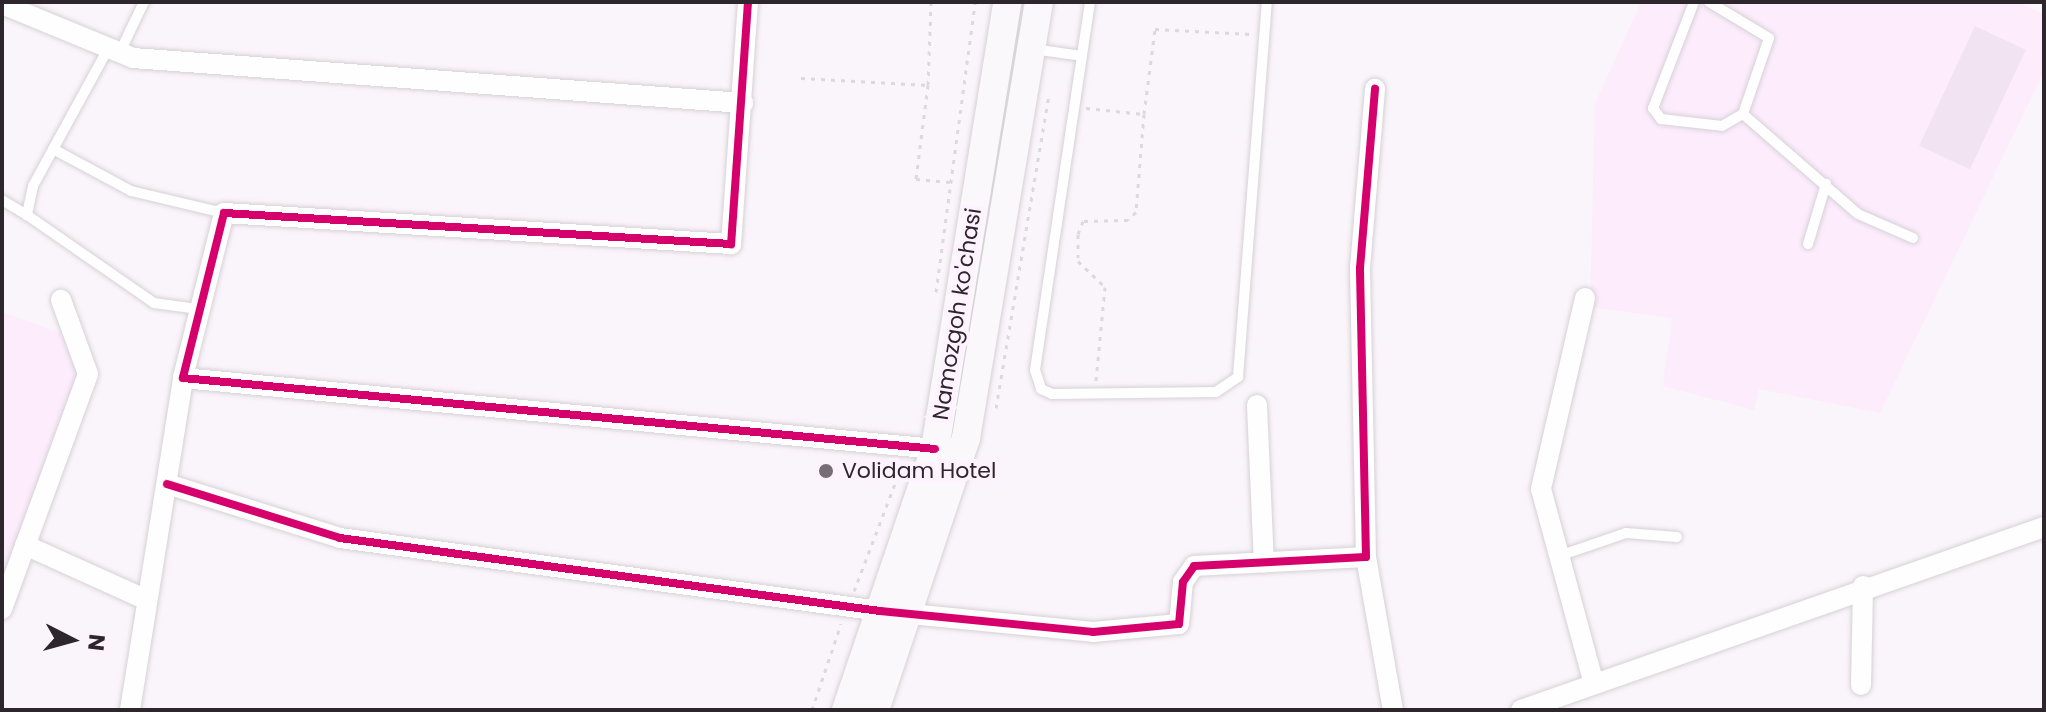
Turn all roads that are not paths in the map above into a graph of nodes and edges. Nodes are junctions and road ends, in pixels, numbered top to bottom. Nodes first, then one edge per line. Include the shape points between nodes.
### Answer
1 (144, 2) edge
2 (748, 2) edge
3 (1007, 2) edge
4 (1039, 2) edge
5 (1090, 2) edge
6 (1267, 2) edge
7 (1694, 2) edge
8 (1709, 2) edge
9 (2, 4) edge
10 (1031, 48) junction
11 (114, 50) junction
12 (1082, 56) junction
13 (1375, 89) dead end
14 (743, 103) junction
15 (1743, 114) junction
16 (53, 149) junction
17 (1826, 184) junction
18 (2, 200) edge
19 (224, 213) junction
20 (27, 215) junction
21 (1913, 238) dead end
22 (1808, 244) dead end
23 (1585, 298) dead end
24 (61, 300) dead end
25 (197, 309) junction
26 (183, 378) junction
27 (1257, 405) dead end
28 (922, 448) junction
29 (167, 484) junction
30 (2044, 527) edge
31 (1677, 537) dead end
32 (25, 545) junction
33 (1366, 557) junction
34 (1554, 558) junction
35 (1264, 563) junction
36 (1863, 586) junction
37 (147, 600) junction
38 (2, 609) edge
39 (880, 611) junction
40 (911, 612) junction
41 (1594, 684) junction
42 (1861, 685) dead end
43 (130, 710) edge
44 (846, 710) edge
45 (875, 710) edge
46 (1393, 710) edge
47 (1521, 710) edge

1 - 11 lane
2 - 14 street
3 - 28 main road, Namozgoh ko'chasi via 964,184
4 - 10 main road, Namozgoh ko'chasi
5 - 12 lane
6 - 12 lane via 1238,377 1216,392 1052,394 1041,389 1035,370
7 - 15 lane via 1653,108 1661,119 1722,126
8 - 15 lane via 1769,38
9 - 11 street
10 - 12 lane
10 - 40 main road, Namozgoh ko'chasi via 966,438
11 - 14 street
11 - 16 lane
13 - 33 street via 1360,268
14 - 19 street via 731,244
15 - 17 lane
16 - 19 lane via 131,191
16 - 20 lane via 33,186
17 - 21 lane via 1858,214
17 - 22 lane via 1810,217
18 - 20 lane
19 - 25 street
20 - 25 lane via 154,303
23 - 34 street via 1541,489
24 - 32 street via 88,374
25 - 26 street
26 - 28 street
26 - 29 street
27 - 35 street
28 - 39 main road, Namozgoh ko'chasi
29 - 37 street
29 - 39 street via 340,538
30 - 36 street
31 - 34 lane via 1626,533
32 - 37 street
32 - 38 street
33 - 35 street
33 - 46 street
34 - 41 street
35 - 40 street via 1186,571 1183,617 1169,627 1093,632
36 - 41 street
36 - 42 street
37 - 43 street
39 - 40 street
39 - 44 main road, Namozgoh ko'chasi
40 - 45 main road, Namozgoh ko'chasi
41 - 47 street

